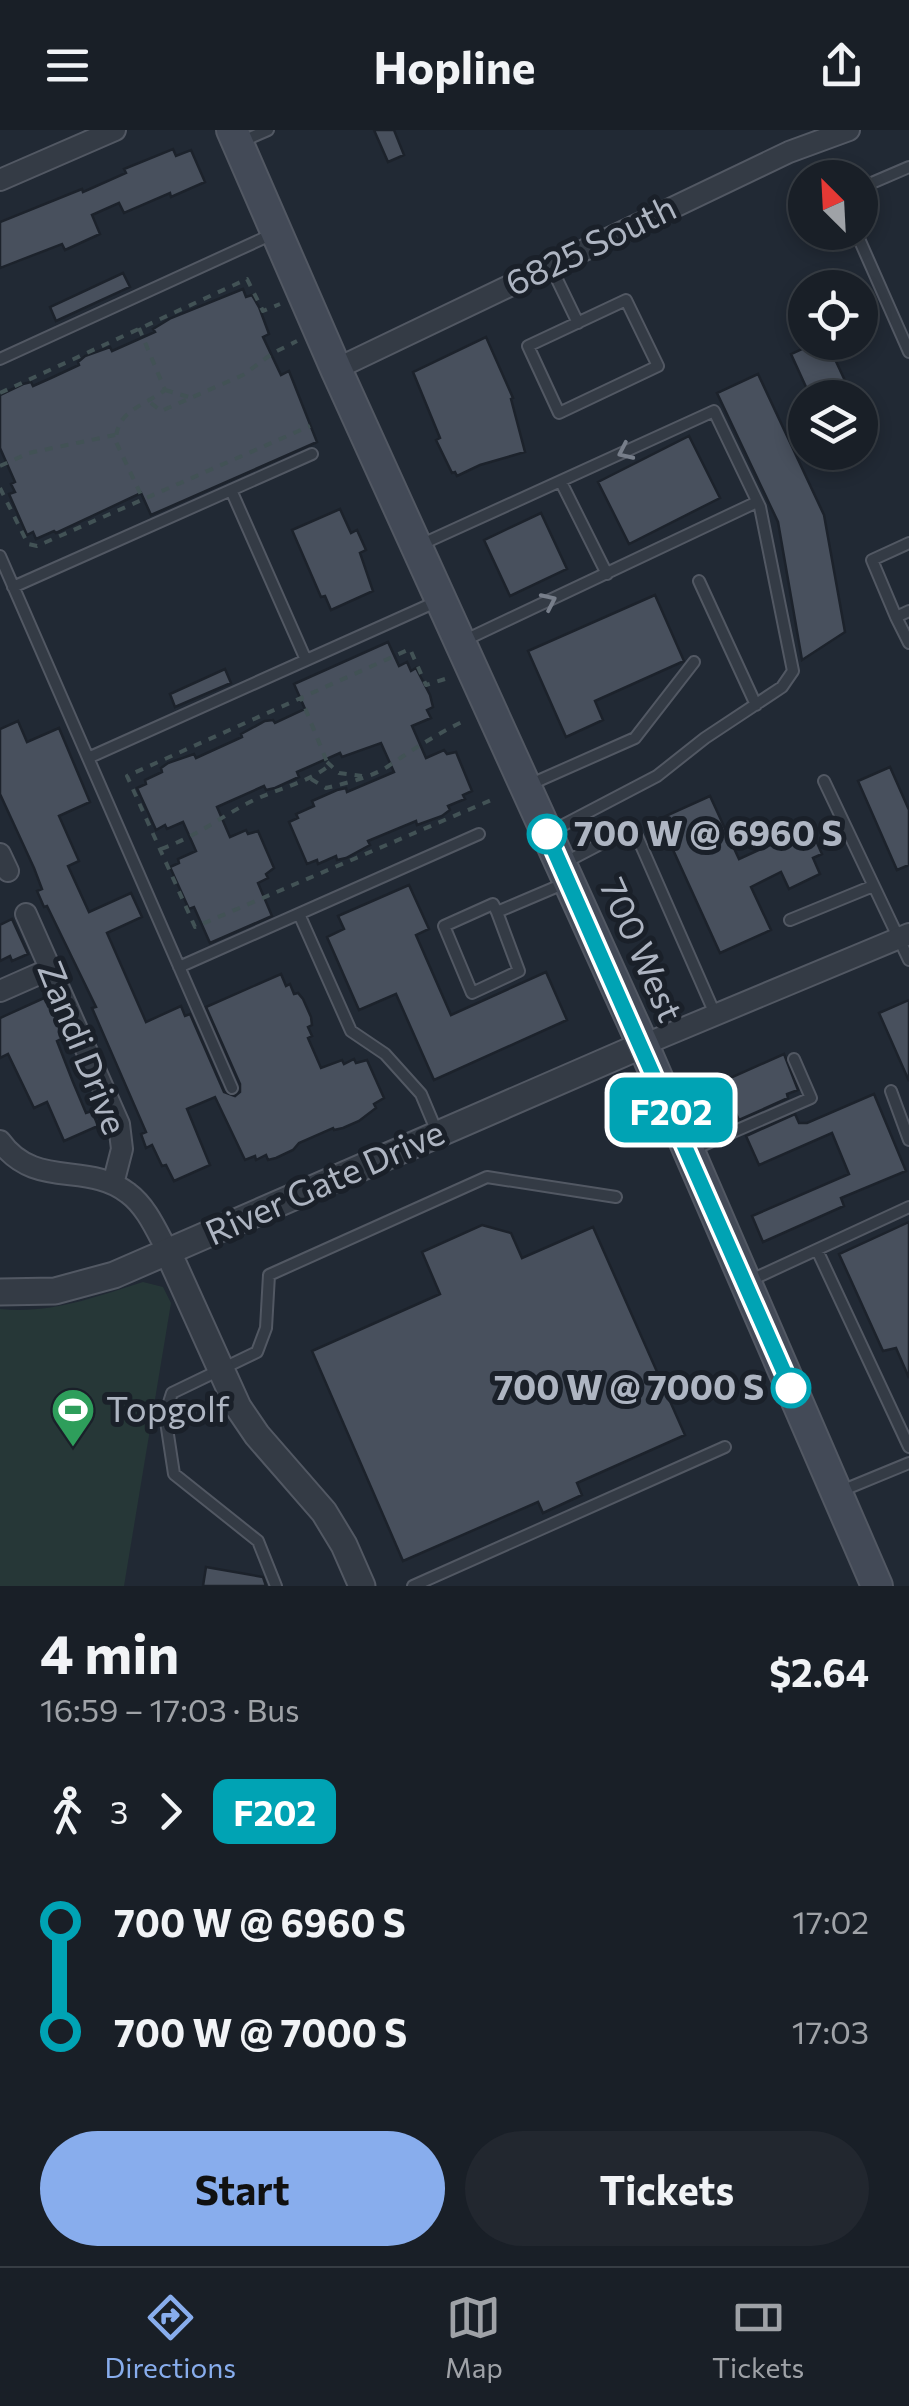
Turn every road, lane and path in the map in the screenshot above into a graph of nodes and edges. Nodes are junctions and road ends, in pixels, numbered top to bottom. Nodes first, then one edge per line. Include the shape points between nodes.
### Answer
1 (115, 130) edge
2 (268, 130) edge
3 (849, 130) edge
4 (235, 137) edge
5 (909, 167) edge
6 (0, 180) edge
7 (878, 180) edge
8 (276, 232) junction
9 (864, 250) edge
10 (551, 266) junction
11 (280, 304) dead end
12 (578, 322) junction
13 (139, 328) junction
14 (297, 342) dead end
15 (909, 352) edge
16 (0, 359) edge
17 (336, 368) junction
18 (165, 390) junction
19 (0, 392) edge
20 (192, 398) junction
21 (150, 402) junction
22 (310, 426) dead end
23 (116, 434) junction
24 (312, 454) dead end
25 (0, 466) edge
26 (561, 482) junction
27 (0, 488) edge
28 (231, 490) junction
29 (143, 499) junction
30 (757, 502) junction
31 (909, 543) edge
32 (417, 546) junction
33 (0, 556) edge
34 (606, 574) junction
35 (699, 581) dead end
36 (13, 586) junction
37 (441, 600) junction
38 (909, 611) edge
39 (896, 617) junction
40 (460, 643) junction
41 (909, 643) edge
42 (306, 660) junction
43 (694, 662) dead end
44 (445, 679) dead end
45 (301, 698) junction
46 (756, 704) junction
47 (462, 722) dead end
48 (88, 758) junction
49 (327, 762) junction
50 (364, 776) junction
51 (310, 778) junction
52 (824, 781) dead end
53 (526, 786) junction
54 (496, 798) dead end
55 (479, 834) dead end
56 (547, 834) junction
57 (161, 850) junction
58 (565, 873) junction
59 (872, 886) junction
60 (498, 912) junction
61 (26, 914) dead end
62 (300, 914) junction
63 (790, 920) dead end
64 (904, 936) edge
65 (909, 960) edge
66 (179, 968) junction
67 (50, 969) junction
68 (0, 991) edge
69 (714, 1014) junction
70 (642, 1045) junction
71 (794, 1060) dead end
72 (232, 1088) dead end
73 (891, 1092) dead end
74 (438, 1134) junction
75 (909, 1140) edge
76 (0, 1141) edge
77 (688, 1151) junction
78 (113, 1184) junction
79 (616, 1197) dead end
80 (909, 1207) edge
81 (818, 1250) junction
82 (168, 1252) junction
83 (746, 1283) junction
84 (0, 1292) edge
85 (220, 1369) junction
86 (725, 1447) dead end
87 (909, 1447) edge
88 (909, 1463) edge
89 (836, 1493) junction
90 (276, 1586) edge
91 (362, 1586) edge
92 (413, 1586) edge
93 (877, 1586) edge

1 - 6 street
2 - 4 lane
3 - 10 street, 6825 South via 788,152
4 - 8 main road, 700 West
5 - 7 lane
8 - 16 lane
8 - 17 main road, 700 West
9 - 15 lane
10 - 12 lane
10 - 17 street, 6825 South
11 - 13 path via 263,311 247,279
12 - 12 lane via 528,346 560,413 658,366 626,300
13 - 18 path
13 - 19 path
14 - 20 path
17 - 32 main road, 700 West
18 - 20 path
18 - 21 path
20 - 21 path via 162,410
21 - 23 path via 123,415
22 - 29 path
23 - 25 path
23 - 29 path
24 - 28 lane
30 -> 26 lane via 714,411
26 - 32 lane
26 - 34 lane
27 - 29 path via 28,544 37,546
28 - 36 lane
28 - 42 lane
30 - 34 lane
30 - 46 lane via 793,670 782,687
31 - 39 lane via 872,560
32 - 37 main road, 700 West
33 - 36 lane
40 -> 34 lane
35 - 46 lane
36 - 48 lane
37 - 40 main road, 700 West
37 - 42 lane
38 - 39 lane
39 - 41 lane
40 - 53 main road, 700 West
42 - 48 lane
43 - 53 lane via 635,738
44 - 45 path via 426,685 410,650
45 - 49 path
45 - 57 path via 128,776
46 - 56 lane via 657,776
47 - 50 path
48 - 66 lane
49 - 50 path via 339,774
49 - 51 path
50 - 51 path via 326,788
51 - 57 path
52 - 59 lane
53 - 56 main road, 700 West
54 - 57 path via 195,927
55 - 62 lane
56 - 58 main road, 700 West
58 - 60 lane
58 - 69 lane via 633,827
58 - 70 main road, 700 West
59 - 63 lane
59 - 64 lane
60 - 60 lane via 493,904 444,926 472,993 519,971
61 - 67 street, Zandi Drive
62 - 66 lane
62 - 74 lane via 352,1032 385,1054 422,1094
64 - 65 lane
64 - 69 street
66 - 72 lane
67 - 68 street
67 - 78 street, Zandi Drive via 121,1133
69 - 70 street
70 - 74 street, River Gate Drive
70 - 77 main road, 700 West
71 - 77 lane via 811,1098
73 - 75 lane
74 - 82 street, River Gate Drive
76 - 78 street via 34,1169
77 - 83 main road, 700 West
78 - 82 street via 138,1203
79 - 85 lane via 487,1176 269,1276 266,1328 257,1352
80 - 81 lane
81 - 83 lane
81 - 87 lane
82 - 84 street, River Gate Drive via 75,1287
82 - 85 street
83 - 89 main road, 700 West
85 - 90 lane via 172,1393 166,1415 174,1474 258,1541
85 - 91 street via 256,1435 335,1529
86 - 92 lane
88 - 89 lane
89 - 93 main road, 700 West

